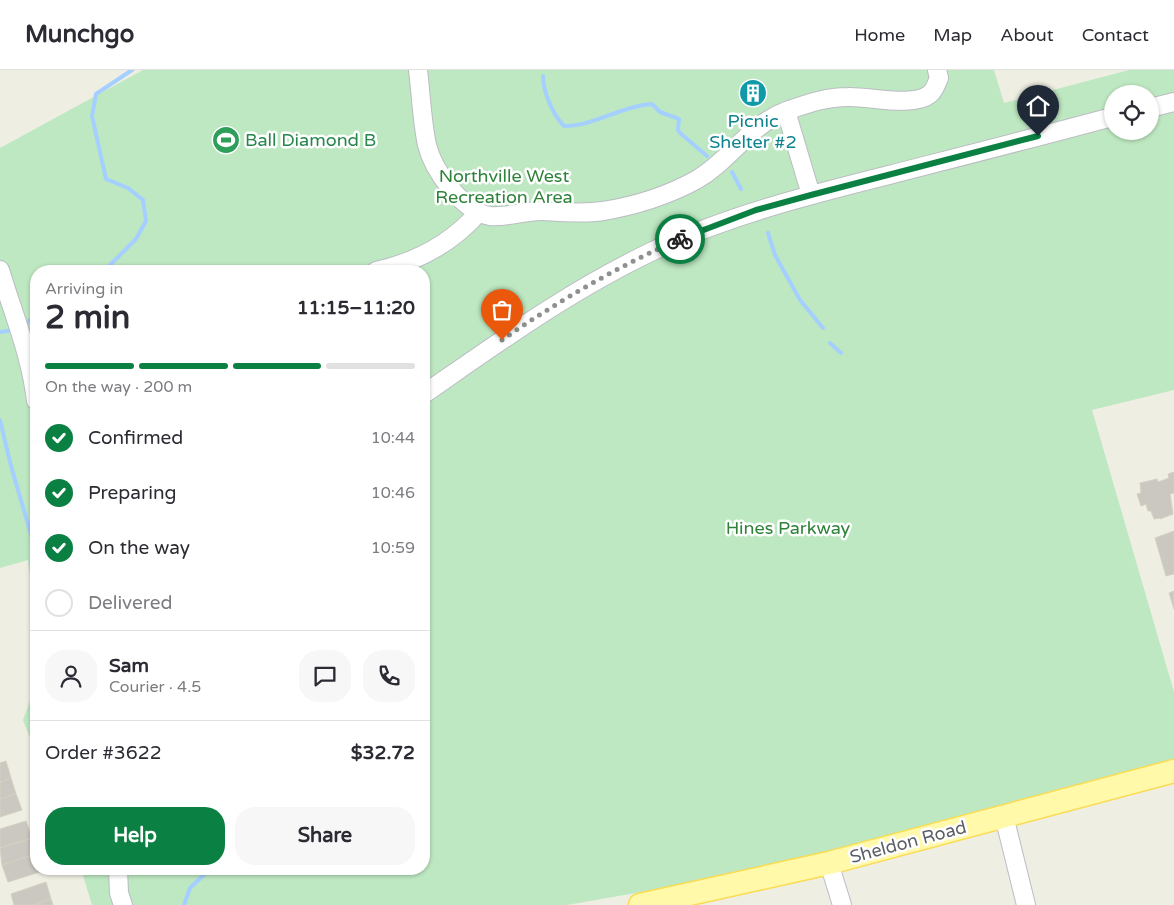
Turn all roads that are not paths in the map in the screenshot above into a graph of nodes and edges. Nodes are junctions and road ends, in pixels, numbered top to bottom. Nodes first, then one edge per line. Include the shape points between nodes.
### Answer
1 (418, 70) edge
2 (937, 70) edge
3 (1174, 102) edge
4 (1159, 106) edge
5 (786, 111) junction
6 (1104, 119) edge
7 (811, 195) junction
8 (479, 212) junction
9 (396, 265) edge
10 (0, 270) edge
11 (30, 368) edge
12 (430, 390) edge
13 (1174, 771) edge
14 (1004, 816) junction
15 (829, 863) junction
16 (118, 875) edge
17 (119, 901) edge
18 (642, 905) edge
19 (842, 905) edge
20 (1026, 905) edge

1 - 8 street via 427,146 456,195
2 - 5 street via 939,78 931,94 911,101 847,97 819,100
3 - 4 street
5 - 7 street
5 - 8 street via 769,118 712,169 656,197 603,211 540,211 490,216
6 - 7 street
7 - 12 street via 756,210 700,231 603,277 533,319
8 - 9 street via 463,230 438,248
10 - 11 street
13 - 14 main road, Sheldon Road
14 - 15 main road, Sheldon Road
14 - 20 street
15 - 18 main road, Sheldon Road
15 - 19 street
16 - 17 street

